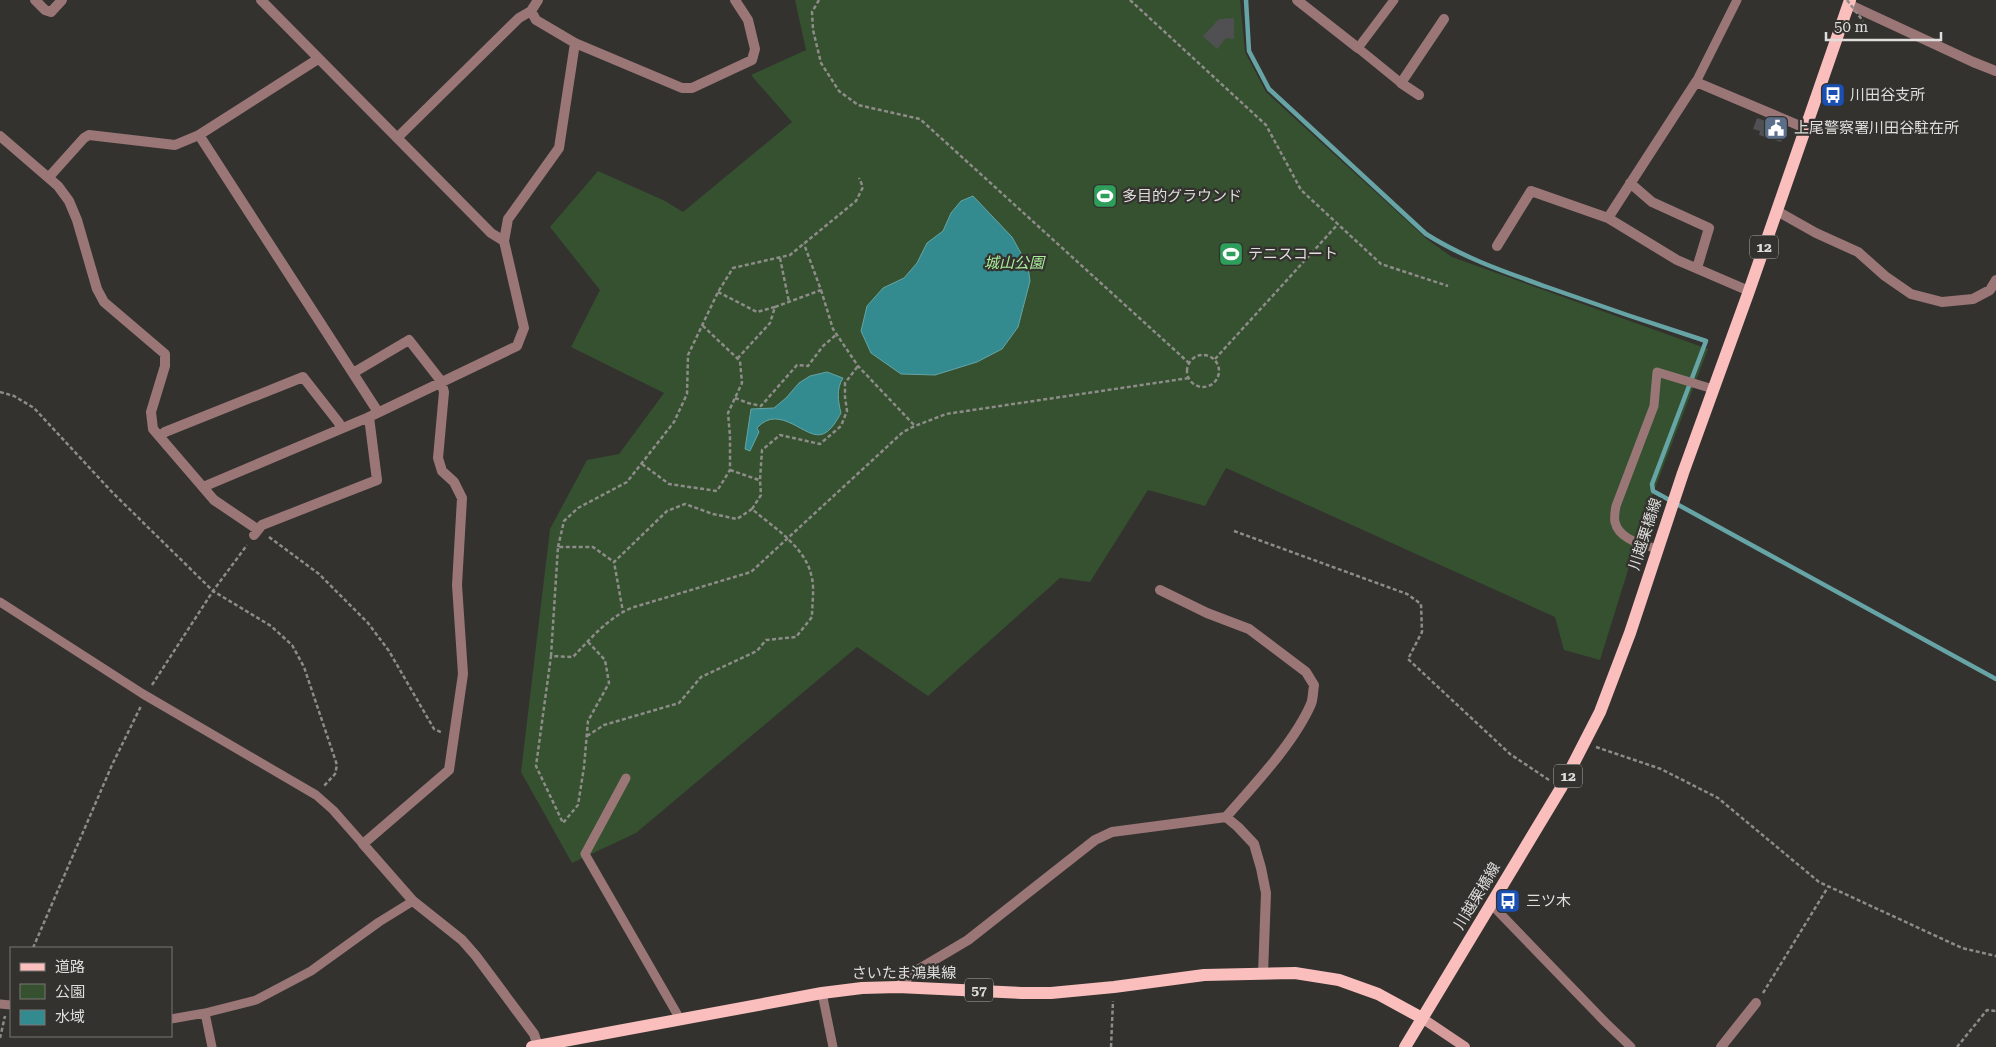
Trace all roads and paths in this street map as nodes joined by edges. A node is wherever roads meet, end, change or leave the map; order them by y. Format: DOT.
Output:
graph roads {
  1 [pos="35,0"];
  2 [pos="62,0"];
  3 [pos="260,0"];
  4 [pos="538,0"];
  5 [pos="735,0"];
  6 [pos="819,0"];
  7 [pos="1130,0"];
  8 [pos="1297,0"];
  9 [pos="1394,0"];
  10 [pos="1737,0"];
  11 [pos="1848,1"];
  12 [pos="531,11"];
  13 [pos="1444,18"];
  14 [pos="1862,21"];
  15 [pos="575,42"];
  16 [pos="1358,48"];
  17 [pos="318,60"];
  18 [pos="1996,70"];
  19 [pos="1696,82"];
  20 [pos="1402,83"];
  21 [pos="1420,95"];
  22 [pos="1805,128"];
  23 [pos="198,135"];
  24 [pos="0,136"];
  25 [pos="397,138"];
  26 [pos="49,178"];
  27 [pos="859,178"];
  28 [pos="1630,183"];
  29 [pos="1777,211"];
  30 [pos="1608,218"];
  31 [pos="1338,224"];
  32 [pos="504,241"];
  33 [pos="804,244"];
  34 [pos="1497,246"];
  35 [pos="780,258"];
  36 [pos="1697,268"];
  37 [pos="1996,280"];
  38 [pos="1448,286"];
  39 [pos="821,290"];
  40 [pos="1749,290"];
  41 [pos="718,292"];
  42 [pos="789,302"];
  43 [pos="775,308"];
  44 [pos="702,324"];
  45 [pos="837,334"];
  46 [pos="737,359"];
  47 [pos="1214,359"];
  48 [pos="1189,363"];
  49 [pos="858,366"];
  50 [pos="353,373"];
  51 [pos="1189,378"];
  52 [pos="441,381"];
  53 [pos="1712,389"];
  54 [pos="0,392"];
  55 [pos="735,398"];
  56 [pos="378,412"];
  57 [pos="368,417"];
  58 [pos="915,426"];
  59 [pos="340,429"];
  60 [pos="160,436"];
  61 [pos="642,464"];
  62 [pos="730,470"];
  63 [pos="760,480"];
  64 [pos="203,487"];
  65 [pos="752,509"];
  66 [pos="1234,531"];
  67 [pos="255,532"];
  68 [pos="787,538"];
  69 [pos="558,547"];
  70 [pos="1658,549"];
  71 [pos="614,562"];
  72 [pos="1160,590"];
  73 [pos="213,592"];
  74 [pos="0,602"];
  75 [pos="624,612"];
  76 [pos="588,642"];
  77 [pos="551,656"];
  78 [pos="146,696"];
  79 [pos="587,736"];
  80 [pos="452,738"];
  81 [pos="1585,744"];
  82 [pos="626,778"];
  83 [pos="1561,788"];
  84 [pos="316,794"];
  85 [pos="1226,817"];
  86 [pos="363,844"];
  87 [pos="1828,887"];
  88 [pos="413,901"];
  89 [pos="1491,904"];
  90 [pos="33,947"];
  91 [pos="1996,956"];
  92 [pos="1263,974"];
  93 [pos="898,987"];
  94 [pos="1114,987"];
  95 [pos="822,993"];
  96 [pos="1756,1003"];
  97 [pos="1996,1011"];
  98 [pos="205,1013"];
  99 [pos="172,1018"];
  100 [pos="1422,1018"];
  101 [pos="680,1019"];
  102 [pos="541,1046"];
  103 [pos="212,1047"];
  104 [pos="833,1047"];
  105 [pos="1111,1047"];
  106 [pos="1404,1047"];
  107 [pos="1465,1047"];
  108 [pos="1631,1047"];
  109 [pos="1721,1047"];
  110 [pos="1957,1047"];
  1 -- 2 [label="street"];
  3 -- 17 [label="street"];
  4 -- 12 [label="street"];
  5 -- 15 [label="street"];
  6 -- 48 [label="path"];
  7 -- 31 [label="path"];
  8 -- 16 [label="street"];
  9 -- 16 [label="lane"];
  10 -- 19 [label="lane"];
  11 -- 14 [label="path, bridge"];
  11 -- 18 [label="street"];
  11 -- 22 [label="main road, 川越栗橋線 / 12"];
  12 -- 15 [label="street"];
  12 -- 25 [label="street"];
  13 -- 20 [label="street"];
  15 -- 32 [label="street"];
  16 -- 20 [label="lane"];
  17 -- 23 [label="street"];
  17 -- 25 [label="street"];
  19 -- 22 [label="street"];
  19 -- 28 [label="street"];
  20 -- 21 [label="street"];
  22 -- 29 [label="main road, 川越栗橋線 / 12"];
  23 -- 26 [label="street"];
  23 -- 50 [label="street"];
  24 -- 26 [label="street"];
  25 -- 32 [label="street"];
  26 -- 60 [label="street"];
  27 -- 33 [label="path"];
  28 -- 30 [label="street"];
  28 -- 36 [label="street"];
  29 -- 37 [label="street"];
  29 -- 40 [label="main road, 川越栗橋線 / 12"];
  30 -- 34 [label="street"];
  30 -- 36 [label="street"];
  31 -- 38 [label="path"];
  31 -- 47 [label="path"];
  32 -- 52 [label="street"];
  33 -- 35 [label="path"];
  33 -- 39 [label="path"];
  35 -- 41 [label="path"];
  35 -- 42 [label="path"];
  36 -- 40 [label="street"];
  39 -- 42 [label="path"];
  39 -- 45 [label="path"];
  40 -- 53 [label="main road, 川越栗橋線 / 12"];
  41 -- 43 [label="path"];
  41 -- 44 [label="path"];
  42 -- 43 [label="path"];
  43 -- 46 [label="path"];
  44 -- 46 [label="path"];
  44 -- 61 [label="path"];
  45 -- 49 [label="path"];
  45 -- 55 [label="path"];
  46 -- 55 [label="path"];
  47 -- 48 [label="path"];
  47 -- 51 [label="path"];
  48 -- 51 [label="path"];
  49 -- 58 [label="path"];
  49 -- 63 [label="path"];
  50 -- 52 [label="street"];
  50 -- 56 [label="street"];
  51 -- 58 [label="path"];
  52 -- 56 [label="street"];
  52 -- 80 [label="street"];
  53 -- 70 [label="main road, 川越栗橋線 / 12"];
  53 -- 70 [label="lane"];
  54 -- 73 [label="path"];
  55 -- 62 [label="path"];
  56 -- 57 [label="street"];
  57 -- 59 [label="street"];
  57 -- 67 [label="street"];
  58 -- 68 [label="path"];
  59 -- 60 [label="street"];
  59 -- 64 [label="street"];
  60 -- 64 [label="street"];
  61 -- 62 [label="path"];
  61 -- 69 [label="path"];
  62 -- 63 [label="path"];
  63 -- 65 [label="path"];
  64 -- 67 [label="street"];
  65 -- 68 [label="path"];
  65 -- 71 [label="path"];
  66 -- 83 [label="path"];
  67 -- 73 [label="path"];
  67 -- 80 [label="path"];
  68 -- 75 [label="path"];
  68 -- 79 [label="path"];
  69 -- 71 [label="path"];
  69 -- 77 [label="path"];
  70 -- 81 [label="main road, 川越栗橋線 / 12"];
  71 -- 75 [label="path"];
  72 -- 85 [label="street"];
  73 -- 78 [label="path"];
  73 -- 84 [label="path"];
  74 -- 78 [label="lane"];
  75 -- 76 [label="path"];
  76 -- 77 [label="path"];
  76 -- 79 [label="path"];
  77 -- 79 [label="path"];
  78 -- 84 [label="lane"];
  78 -- 90 [label="path"];
  80 -- 86 [label="street"];
  81 -- 83 [label="main road, 川越栗橋線 / 12"];
  81 -- 87 [label="path"];
  82 -- 101 [label="lane"];
  83 -- 89 [label="main road, 川越栗橋線 / 12"];
  84 -- 86 [label="lane"];
  85 -- 92 [label="street"];
  85 -- 93 [label="street"];
  86 -- 88 [label="street"];
  87 -- 91 [label="path"];
  87 -- 96 [label="path"];
  88 -- 98 [label="lane"];
  88 -- 102 [label="street"];
  89 -- 100 [label="main road, 川越栗橋線 / 12"];
  89 -- 108 [label="lane"];
  92 -- 94 [label="main road, さいたま鴻巣線 / 57"];
  92 -- 100 [label="main road, さいたま鴻巣線 / 57"];
  93 -- 94 [label="main road, さいたま鴻巣線 / 57"];
  93 -- 95 [label="main road, さいたま鴻巣線 / 57"];
  94 -- 105 [label="path"];
  95 -- 101 [label="main road, さいたま鴻巣線 / 57"];
  95 -- 104 [label="lane"];
  96 -- 109 [label="street"];
  97 -- 110 [label="path"];
  98 -- 99 [label="lane"];
  98 -- 103 [label="lane"];
  100 -- 106 [label="main road, 川越栗橋線 / 12"];
  100 -- 107 [label="street"];
  101 -- 102 [label="main road, さいたま鴻巣線 / 57"];
}
